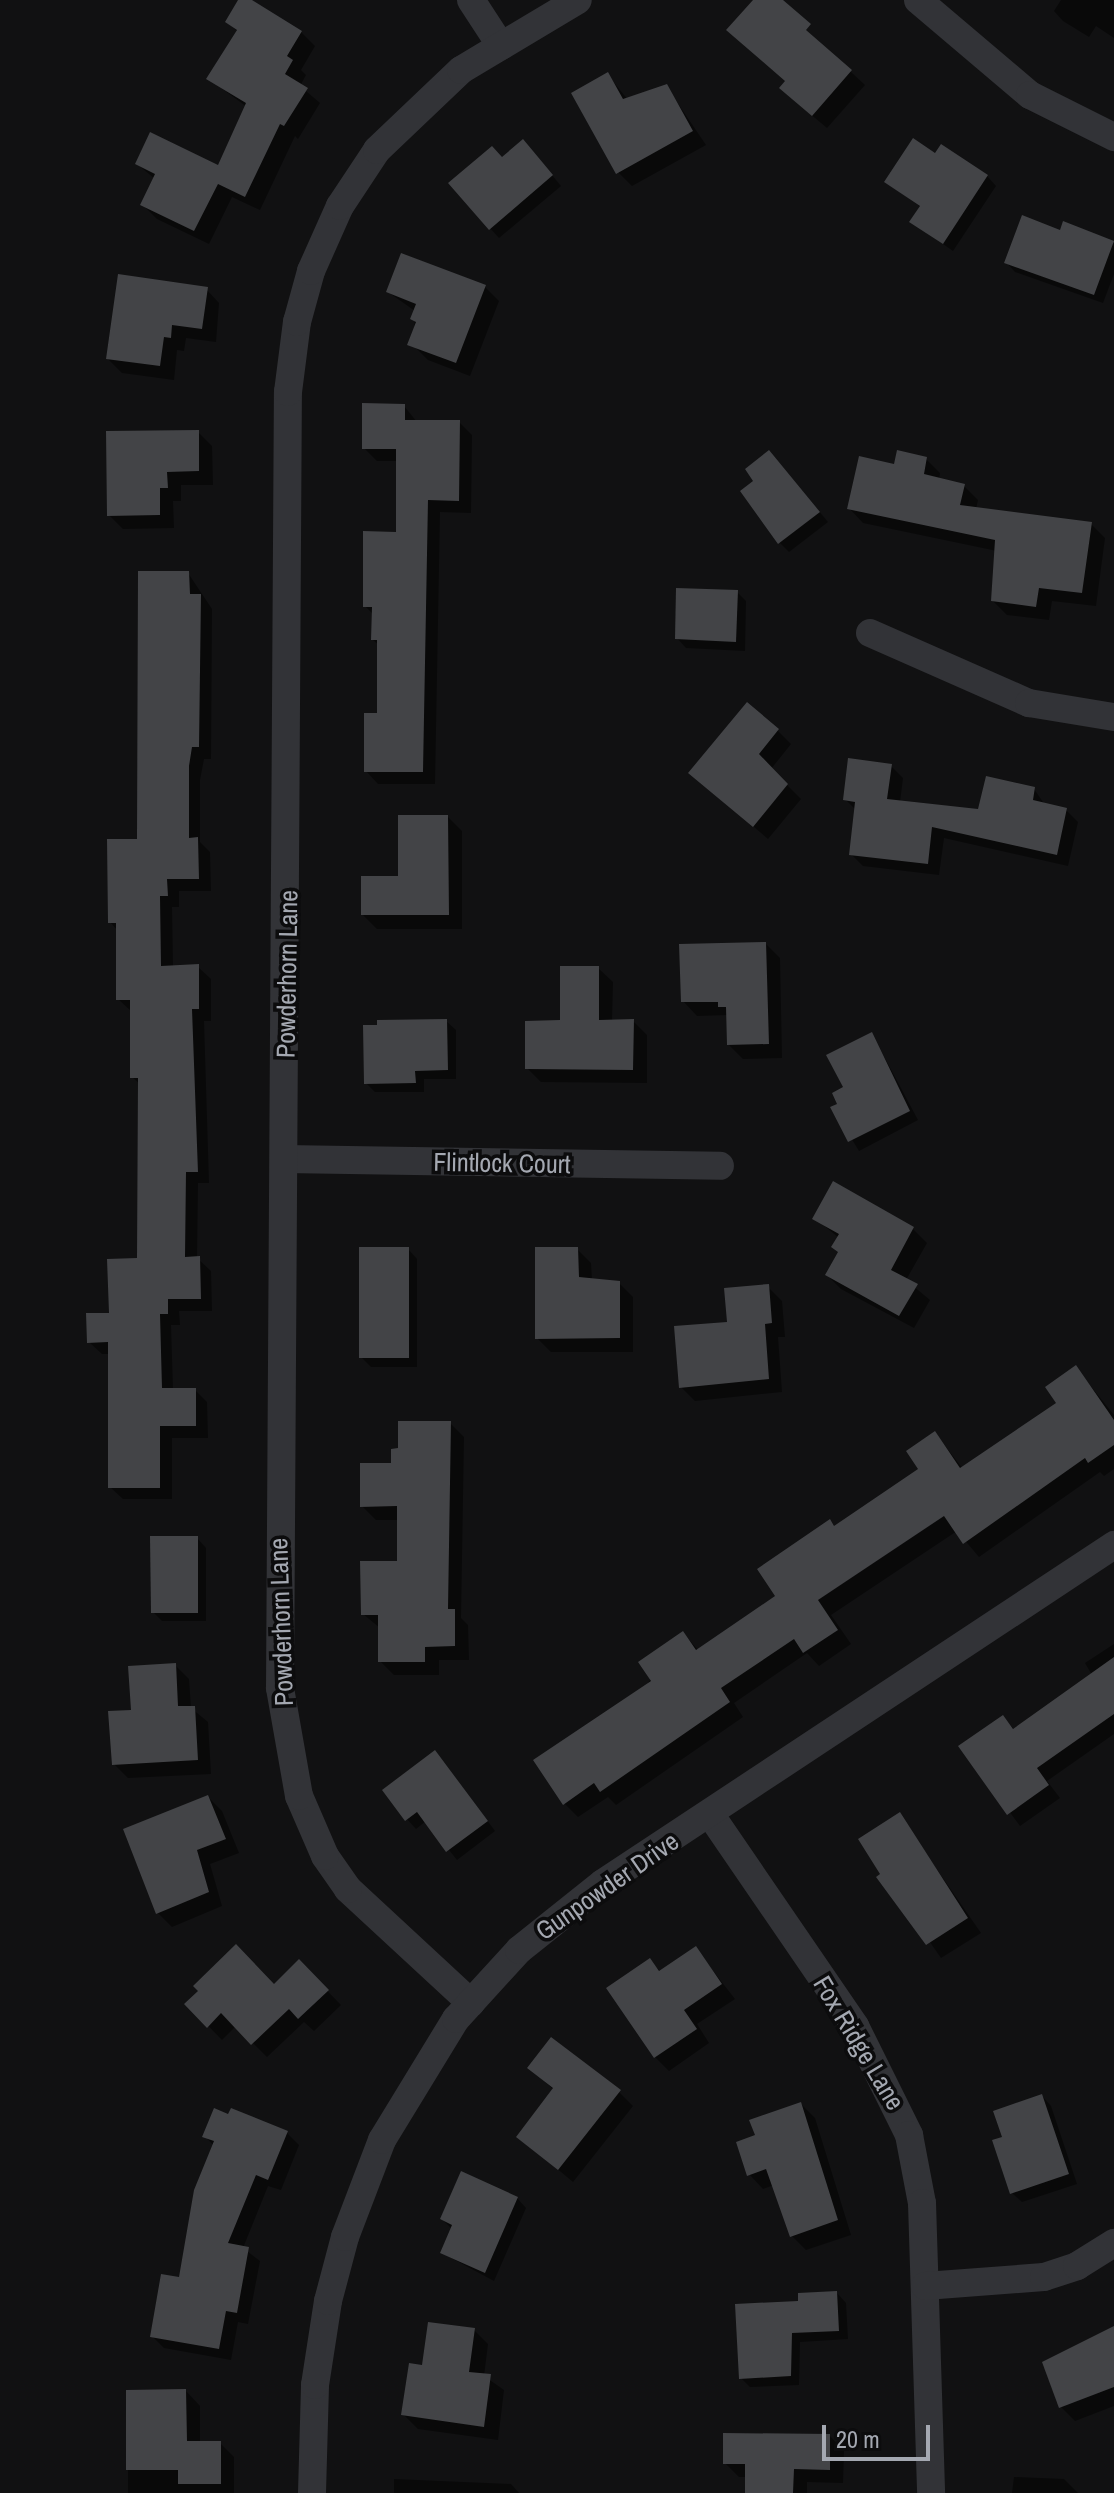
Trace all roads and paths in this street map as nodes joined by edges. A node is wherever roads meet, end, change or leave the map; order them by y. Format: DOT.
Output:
graph roads {
  1 [pos="471,0"];
  2 [pos="578,0"];
  3 [pos="918,0"];
  4 [pos="501,46"];
  5 [pos="1114,137"];
  6 [pos="870,633"];
  7 [pos="1114,717"];
  8 [pos="284,1159"];
  9 [pos="720,1166"];
  10 [pos="1114,1545"];
  11 [pos="710,1814"];
  12 [pos="471,2003"];
  13 [pos="1114,2243"];
  14 [pos="925,2286"];
  15 [pos="312,2493"];
  16 [pos="931,2493"];
  1 -- 4 [label="street"];
  2 -- 4 [label="street, Powderhorn Lane"];
  3 -- 5 [label="street"];
  4 -- 8 [label="street, Powderhorn Lane"];
  6 -- 7 [label="street"];
  8 -- 9 [label="street, Flintlock Court"];
  8 -- 12 [label="street, Powderhorn Lane"];
  10 -- 11 [label="street, Gunpowder Drive"];
  11 -- 12 [label="street, Gunpowder Drive"];
  11 -- 14 [label="street, Fox Ridge Lane"];
  12 -- 15 [label="street, Gunpowder Drive"];
  13 -- 14 [label="street"];
  14 -- 16 [label="street, Fox Ridge Lane"];
}
